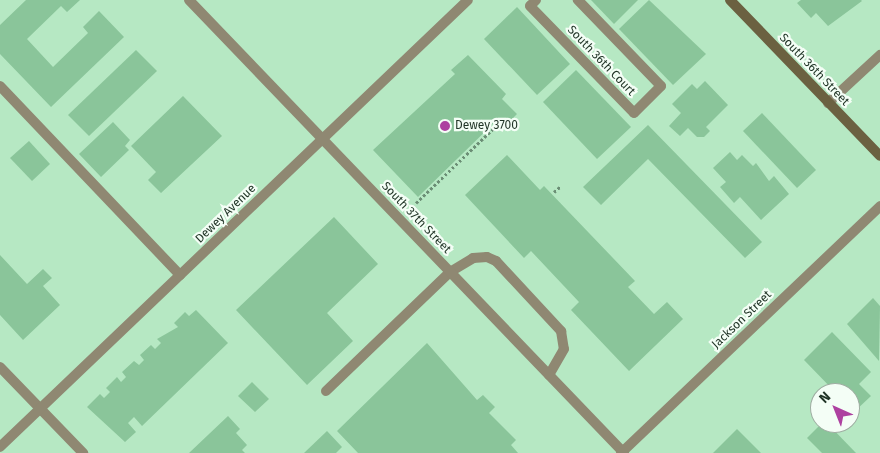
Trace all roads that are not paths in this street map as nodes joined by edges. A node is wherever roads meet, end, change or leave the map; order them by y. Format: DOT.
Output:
graph roads {
  1 [pos="189,0"];
  2 [pos="468,0"];
  3 [pos="536,0"];
  4 [pos="578,0"];
  5 [pos="730,0"];
  6 [pos="880,55"];
  7 [pos="0,86"];
  8 [pos="828,103"];
  9 [pos="323,139"];
  10 [pos="880,156"];
  11 [pos="880,206"];
  12 [pos="450,272"];
  13 [pos="180,275"];
  14 [pos="0,366"];
  15 [pos="548,375"];
  16 [pos="326,391"];
  17 [pos="40,408"];
  18 [pos="0,447"];
  19 [pos="622,452"];
  20 [pos="83,453"];
  1 -- 9 [label="street, South 37th Street"];
  2 -- 9 [label="street, Dewey Avenue"];
  3 -- 4 [label="street, South 36th Court"];
  5 -- 8 [label="street, South 36th Street"];
  6 -- 8 [label="street"];
  7 -- 13 [label="street"];
  8 -- 10 [label="street, South 36th Street"];
  9 -- 12 [label="street, South 37th Street"];
  9 -- 13 [label="street, Dewey Avenue"];
  11 -- 19 [label="street, Jackson Street"];
  12 -- 15 [label="street, South 37th Street"];
  12 -- 15 [label="street"];
  12 -- 16 [label="street"];
  13 -- 17 [label="street, Dewey Avenue"];
  14 -- 17 [label="street"];
  15 -- 19 [label="street, South 37th Street"];
  17 -- 18 [label="street, Dewey Avenue"];
  17 -- 20 [label="street"];
}
